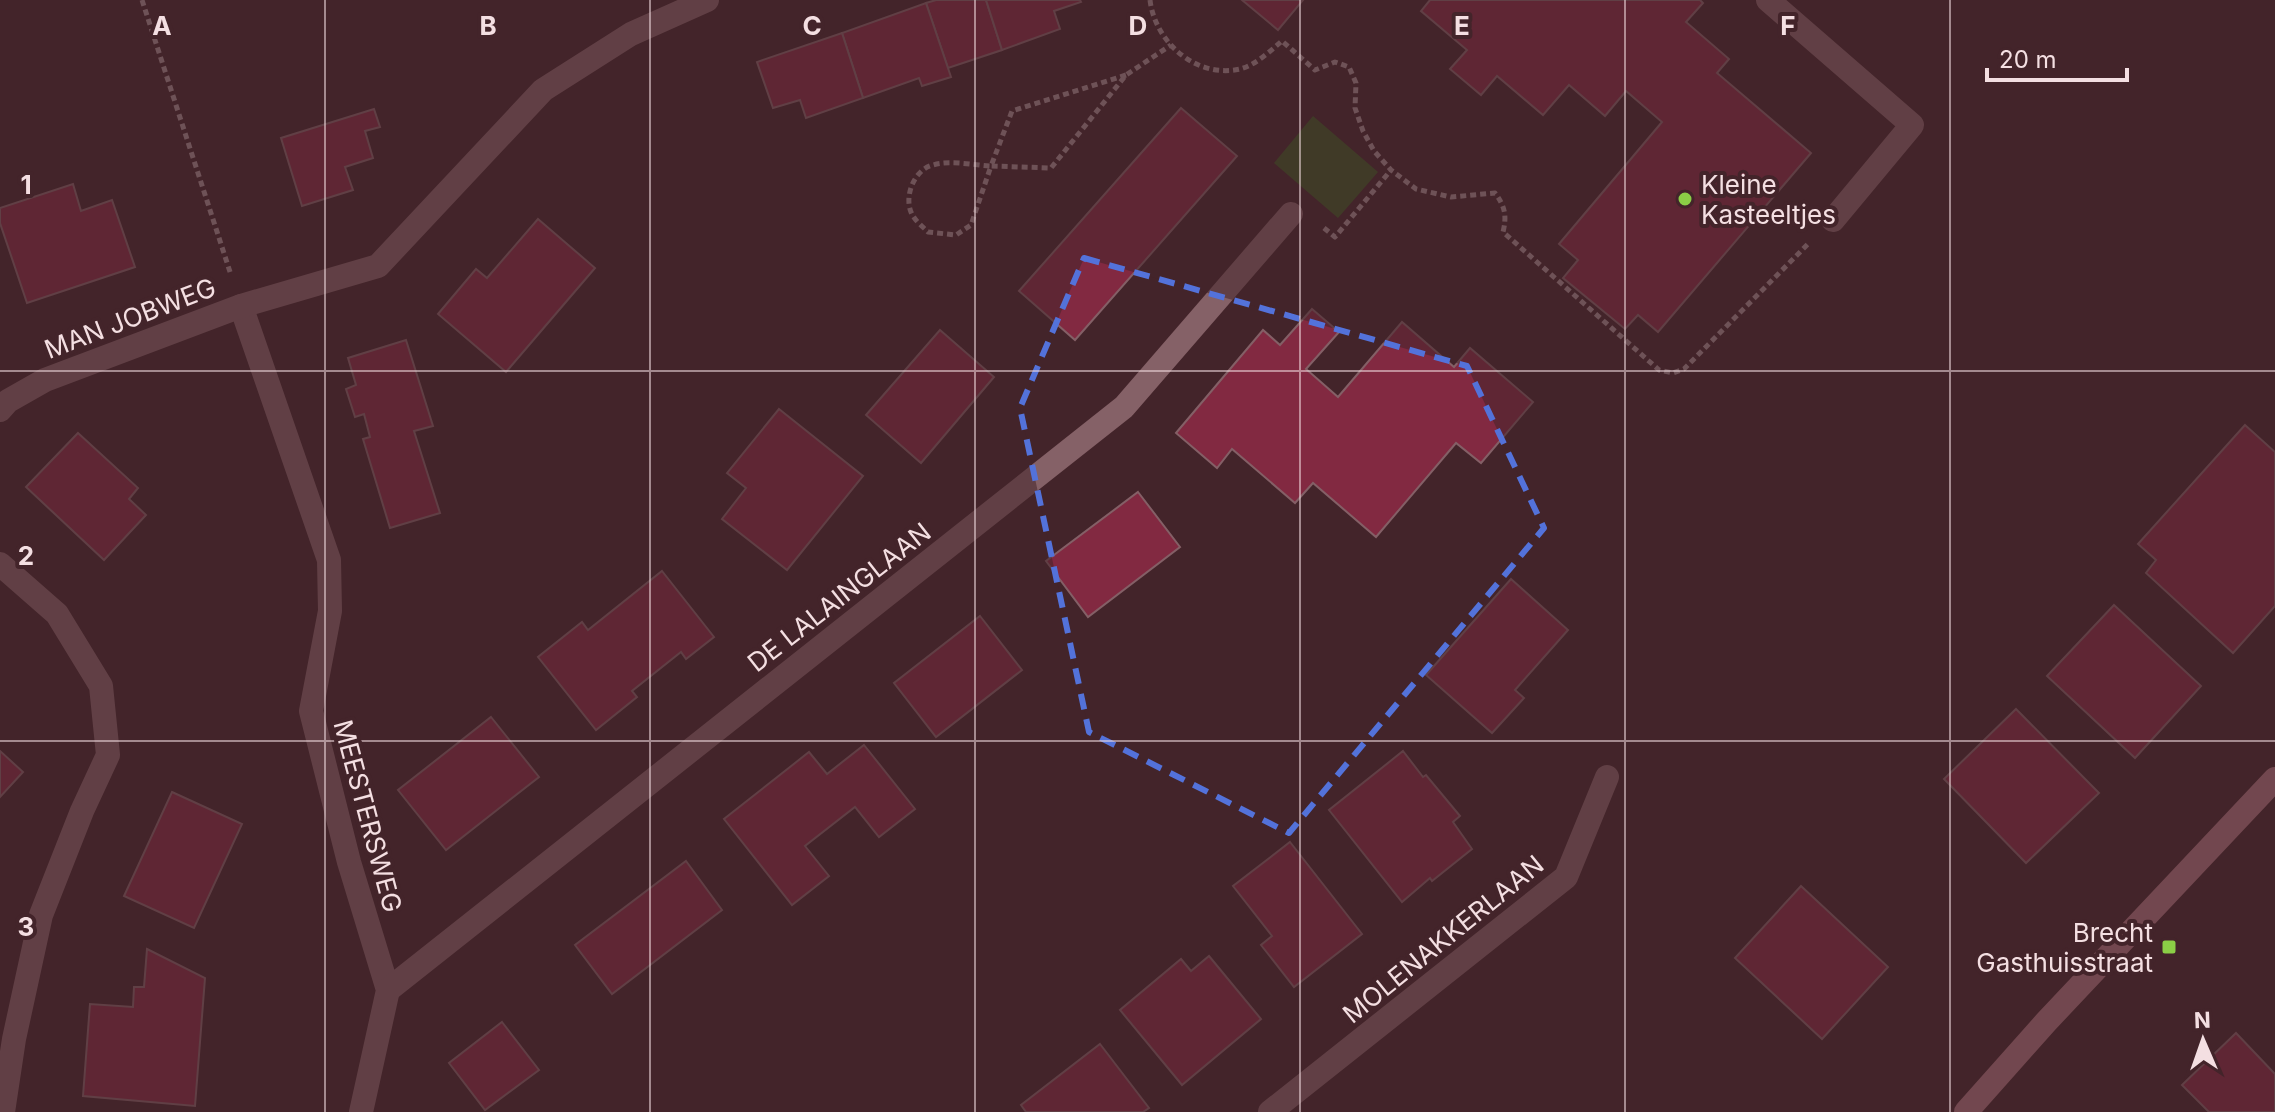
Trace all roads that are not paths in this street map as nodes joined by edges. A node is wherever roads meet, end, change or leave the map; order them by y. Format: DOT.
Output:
graph roads {
  1 [pos="707,0"];
  2 [pos="1768,0"];
  3 [pos="1291,214"];
  4 [pos="1833,220"];
  5 [pos="241,306"];
  6 [pos="0,410"];
  7 [pos="0,564"];
  8 [pos="1607,777"];
  9 [pos="2275,779"];
  10 [pos="388,990"];
  11 [pos="3,1112"];
  12 [pos="361,1112"];
  13 [pos="1270,1112"];
  14 [pos="1966,1112"];
  1 -- 5 [label="street, MAN JOBWEG"];
  2 -- 4 [label="street"];
  3 -- 10 [label="street, DE LALAINGLAAN"];
  5 -- 6 [label="street, MAN JOBWEG"];
  5 -- 10 [label="street, MEESTERSWEG"];
  7 -- 11 [label="street"];
  8 -- 13 [label="street, MOLENAKKERLAAN"];
  9 -- 14 [label="main road"];
  10 -- 12 [label="street, MEESTERSWEG"];
}
